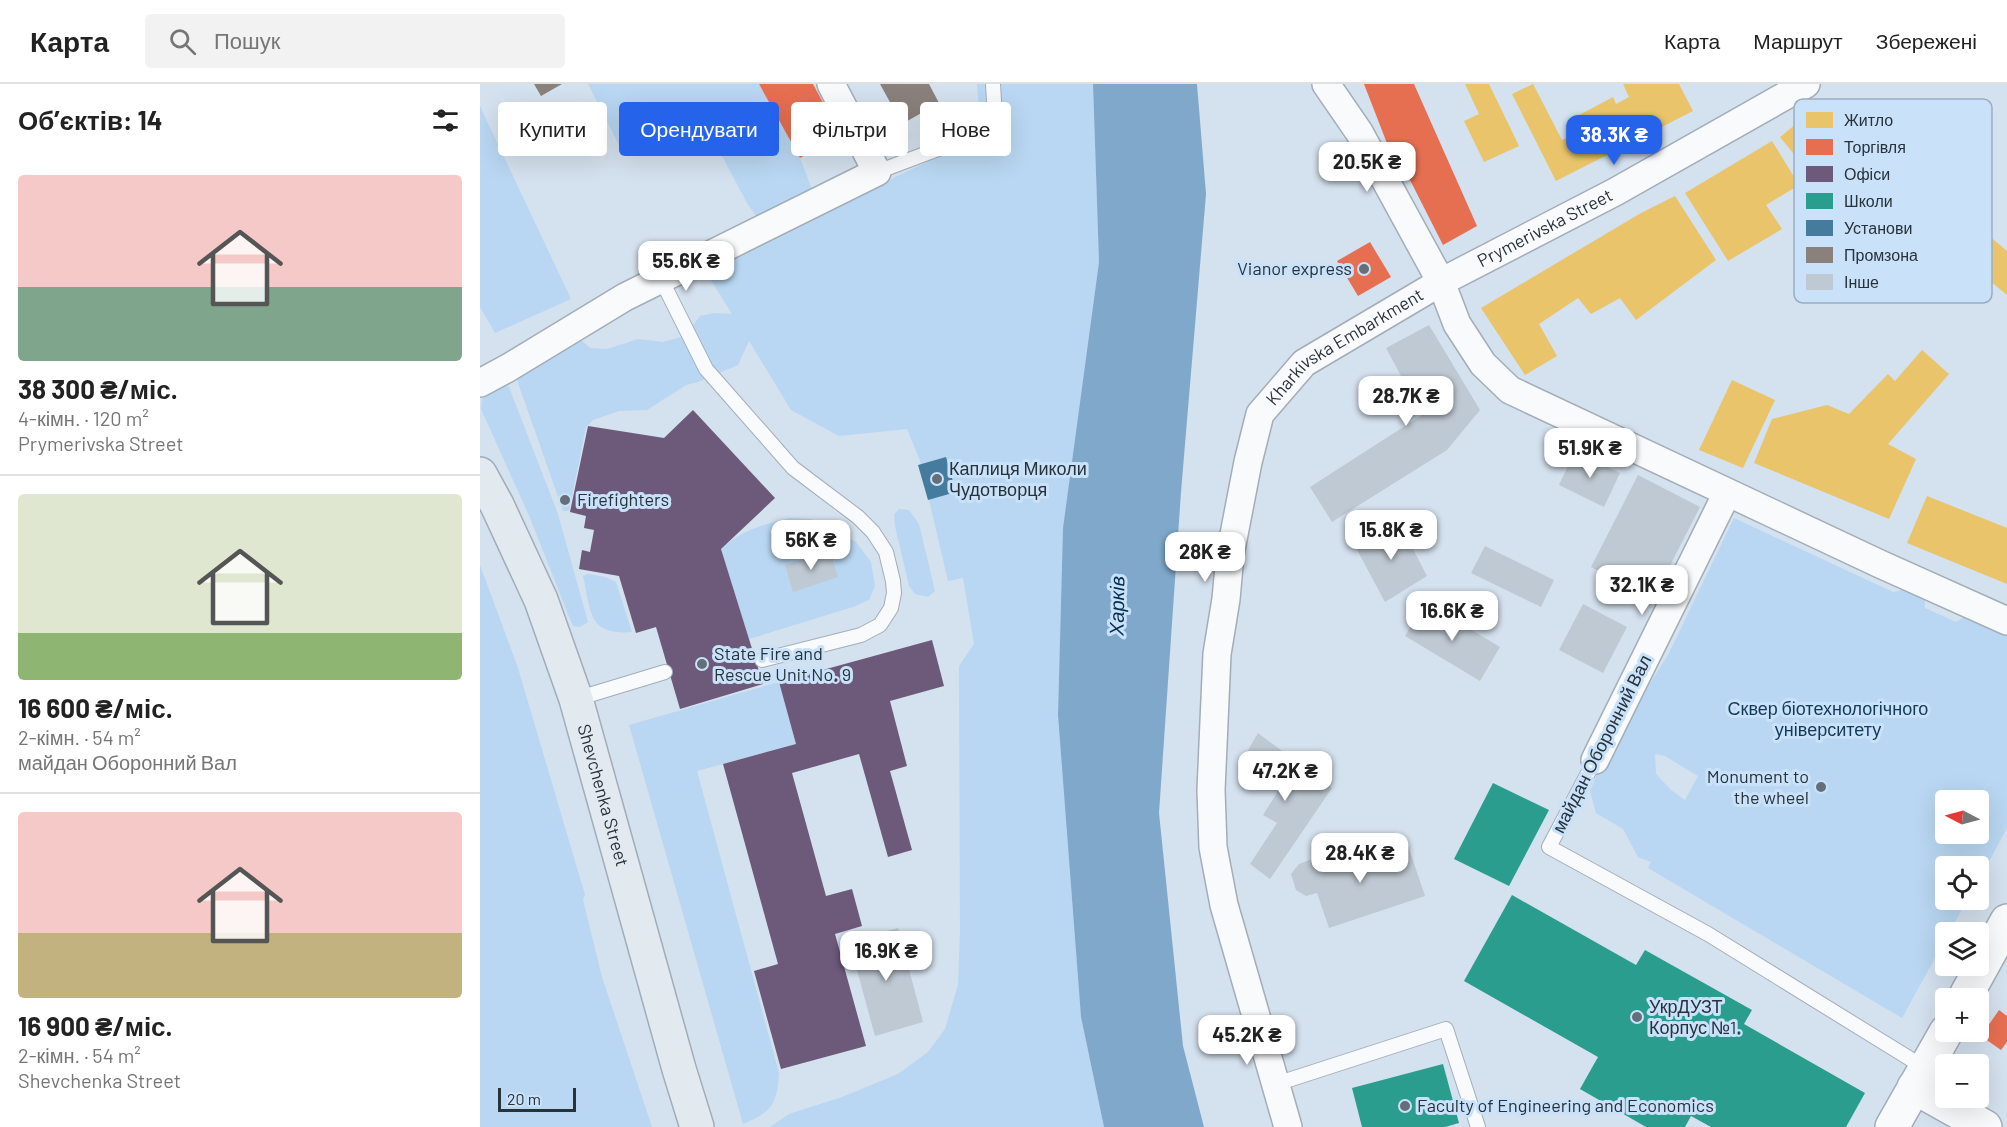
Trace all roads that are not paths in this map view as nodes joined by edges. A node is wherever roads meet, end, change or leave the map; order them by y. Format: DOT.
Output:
graph roads {
  1 [pos="831,84"];
  2 [pos="993,84"];
  3 [pos="1326,84"];
  4 [pos="1806,84"];
  5 [pos="877,172"];
  6 [pos="661,279"];
  7 [pos="1441,282"];
  8 [pos="480,383"];
  9 [pos="480,474"];
  10 [pos="1727,493"];
  11 [pos="2007,621"];
  12 [pos="762,660"];
  13 [pos="664,672"];
  14 [pos="576,699"];
  15 [pos="1595,760"];
  16 [pos="2007,921"];
  17 [pos="1970,988"];
  18 [pos="1940,1042"];
  19 [pos="1920,1078"];
  20 [pos="1276,1084"];
  21 [pos="697,1127"];
  22 [pos="1288,1127"];
  23 [pos="1478,1127"];
  24 [pos="1892,1127"];
  25 [pos="1985,1127"];
  1 -- 5 [label="street"];
  2 -- 5 [label="lane"];
  3 -- 7 [label="street"];
  4 -- 7 [label="street, Prymerivska Street"];
  5 -- 6 [label="street"];
  6 -- 8 [label="street"];
  6 -- 12 [label="lane"];
  7 -- 10 [label="street"];
  7 -- 20 [label="street, Kharkivska Embarkment"];
  9 -- 14 [label="main road, Shevchenka Street"];
  10 -- 11 [label="street"];
  10 -- 15 [label="street, майдан Оборонний Вал"];
  13 -- 14 [label="lane"];
  14 -- 21 [label="main road, Shevchenka Street"];
  15 -- 19 [label="lane, майдан Оборонний Вал"];
  16 -- 17 [label="street"];
  18 -- 19 [label="street"];
  19 -- 24 [label="street"];
  19 -- 25 [label="street, майдан Оборонний Вал"];
  20 -- 22 [label="street, Kharkivska Embarkment"];
  20 -- 23 [label="lane"];
}
